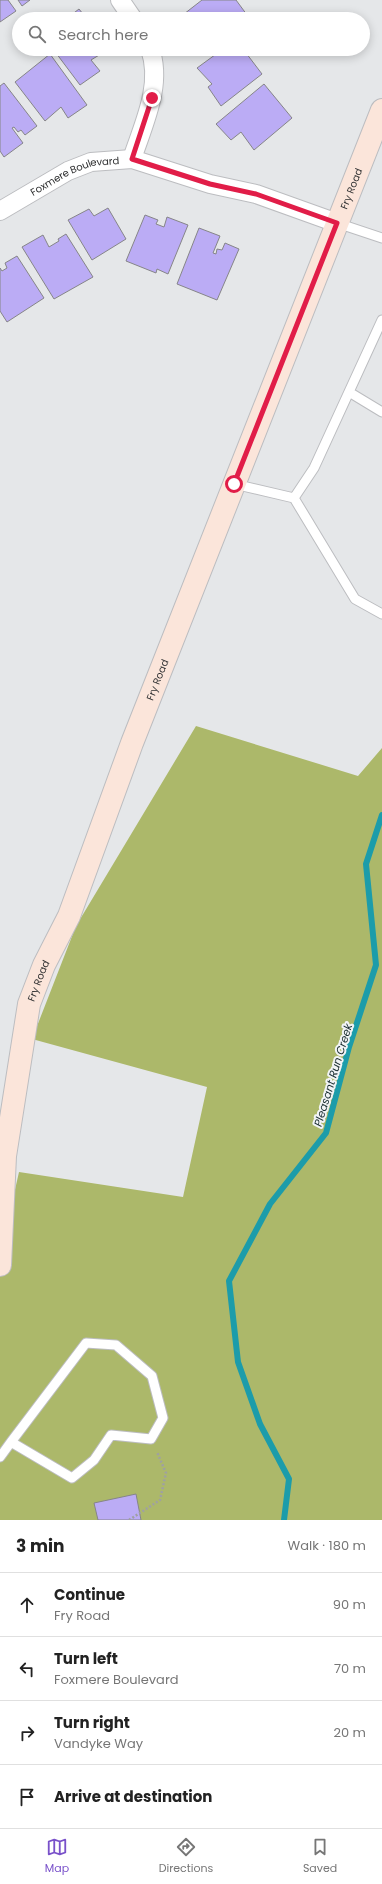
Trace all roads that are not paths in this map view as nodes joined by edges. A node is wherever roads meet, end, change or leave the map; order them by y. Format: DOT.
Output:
graph roads {
  1 [pos="120,0"];
  2 [pos="128,12"];
  3 [pos="151,56"];
  4 [pos="382,110"];
  5 [pos="132,159"];
  6 [pos="0,211"];
  7 [pos="337,223"];
  8 [pos="382,238"];
  9 [pos="382,320"];
  10 [pos="349,392"];
  11 [pos="382,412"];
  12 [pos="234,484"];
  13 [pos="294,498"];
  14 [pos="382,614"];
  15 [pos="0,1265"];
  16 [pos="11,1442"];
  17 [pos="0,1457"];
  1 -- 2 [label="street"];
  3 -- 5 [label="street"];
  4 -- 7 [label="street, Fry Road"];
  5 -- 6 [label="street, Foxmere Boulevard"];
  5 -- 7 [label="street, Foxmere Boulevard"];
  7 -- 8 [label="lane"];
  7 -- 12 [label="street, Fry Road"];
  9 -- 10 [label="lane"];
  10 -- 11 [label="lane"];
  10 -- 13 [label="lane"];
  12 -- 13 [label="lane"];
  12 -- 15 [label="street, Fry Road"];
  13 -- 14 [label="lane"];
  16 -- 16 [label="lane"];
  16 -- 17 [label="lane"];
}
